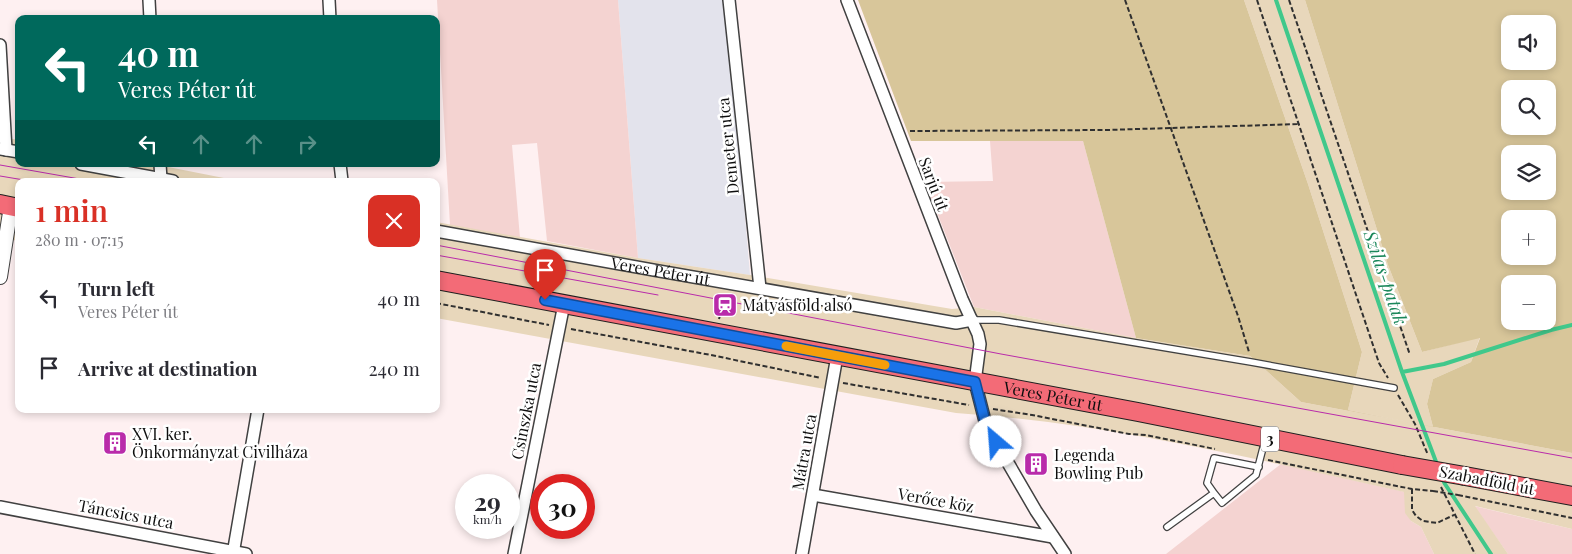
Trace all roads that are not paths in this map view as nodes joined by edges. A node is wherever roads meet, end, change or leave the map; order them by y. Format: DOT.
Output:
graph roads {
  1 [pos="149,0"];
  2 [pos="329,0"];
  3 [pos="729,0"];
  4 [pos="847,0"];
  5 [pos="150,15"];
  6 [pos="330,15"];
  7 [pos="0,45"];
  8 [pos="3,149"];
  9 [pos="97,167"];
  10 [pos="156,178"];
  11 [pos="10,206"];
  12 [pos="440,232"];
  13 [pos="0,277"];
  14 [pos="440,281"];
  15 [pos="760,288"];
  16 [pos="564,304"];
  17 [pos="972,320"];
  18 [pos="838,356"];
  19 [pos="975,382"];
  20 [pos="1394,388"];
  21 [pos="257,413"];
  22 [pos="1266,438"];
  23 [pos="1402,465"];
  24 [pos="1258,467"];
  25 [pos="1214,493"];
  26 [pos="813,495"];
  27 [pos="1572,496"];
  28 [pos="0,506"];
  29 [pos="1167,527"];
  30 [pos="1054,537"];
  31 [pos="233,553"];
  32 [pos="246,554"];
  33 [pos="514,554"];
  34 [pos="802,554"];
  35 [pos="1065,554"];
  1 -- 5 [label="street"];
  2 -- 6 [label="street"];
  3 -- 15 [label="street, Demeter utca"];
  4 -- 17 [label="street, Sarjú út"];
  7 -- 8 [label="street"];
  9 -- 10 [label="street"];
  11 -- 13 [label="street"];
  12 -- 15 [label="street, Veres Péter út"];
  14 -- 16 [label="main road, Veres Péter út / 3"];
  15 -- 17 [label="street, Veres Péter út"];
  16 -- 18 [label="main road, Veres Péter út / 3"];
  16 -- 33 [label="street, Csinszka utca"];
  17 -- 19 [label="street, Sarjú út"];
  17 -- 20 [label="lane"];
  18 -- 19 [label="main road, Veres Péter út / 3"];
  18 -- 26 [label="street, Mátra utca"];
  19 -- 22 [label="main road, Veres Péter út / 3"];
  19 -- 30 [label="street"];
  21 -- 31 [label="street"];
  22 -- 23 [label="main road, Veres Péter út / 3"];
  22 -- 24 [label="lane"];
  23 -- 27 [label="main road, Szabadföld út / 3, bridge"];
  24 -- 25 [label="lane"];
  24 -- 25 [label="lane"];
  25 -- 29 [label="lane"];
  26 -- 30 [label="street, Verőce köz"];
  26 -- 34 [label="street, Mátra utca"];
  28 -- 31 [label="street, Táncsics utca"];
  30 -- 35 [label="street"];
  31 -- 32 [label="street, Táncsics utca"];
}
